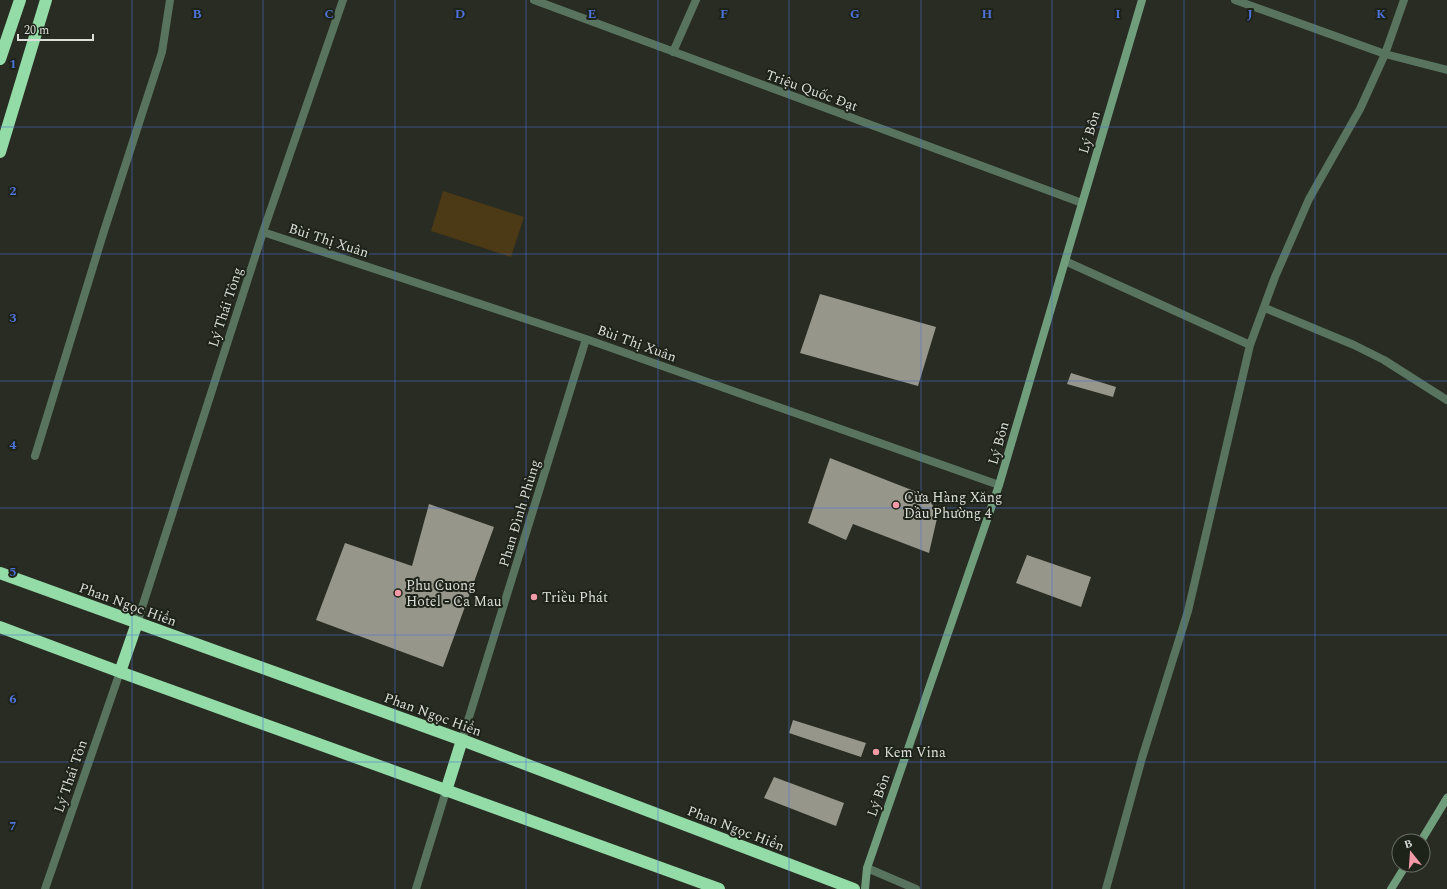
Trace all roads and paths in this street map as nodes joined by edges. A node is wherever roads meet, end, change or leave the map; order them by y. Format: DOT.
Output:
graph roads {
  1 [pos="20,0"];
  2 [pos="46,0"];
  3 [pos="170,0"];
  4 [pos="343,0"];
  5 [pos="534,0"];
  6 [pos="696,0"];
  7 [pos="1142,0"];
  8 [pos="1235,0"];
  9 [pos="1404,0"];
  10 [pos="673,52"];
  11 [pos="1385,54"];
  12 [pos="0,59"];
  13 [pos="1447,70"];
  14 [pos="0,152"];
  15 [pos="1082,203"];
  16 [pos="263,232"];
  17 [pos="1064,261"];
  18 [pos="1265,308"];
  19 [pos="586,339"];
  20 [pos="1250,345"];
  21 [pos="1447,400"];
  22 [pos="36,456"];
  23 [pos="999,485"];
  24 [pos="0,573"];
  25 [pos="137,623"];
  26 [pos="0,627"];
  27 [pos="120,672"];
  28 [pos="462,740"];
  29 [pos="446,791"];
  30 [pos="1447,798"];
  31 [pos="1426,833"];
  32 [pos="867,868"];
  33 [pos="1401,873"];
  34 [pos="45,889"];
  35 [pos="416,889"];
  36 [pos="719,889"];
  37 [pos="854,889"];
  38 [pos="865,889"];
  39 [pos="916,889"];
  40 [pos="1106,889"];
  41 [pos="1392,889"];
  1 -- 12 [label="highway"];
  2 -- 14 [label="highway"];
  3 -- 22 [label="street"];
  4 -- 16 [label="street, Lý Thái Tông"];
  5 -- 10 [label="street, Triệu Quốc Đạt"];
  6 -- 10 [label="street"];
  7 -- 15 [label="street, Lý Bôn"];
  8 -- 11 [label="street"];
  9 -- 11 [label="street"];
  10 -- 15 [label="street, Triệu Quốc Đạt"];
  11 -- 13 [label="street"];
  11 -- 18 [label="street"];
  15 -- 17 [label="street, Lý Bôn"];
  16 -- 19 [label="street, Bùi Thị Xuân"];
  16 -- 25 [label="street, Lý Thái Tông"];
  17 -- 20 [label="street"];
  17 -- 23 [label="street, Lý Bôn"];
  18 -- 20 [label="street"];
  18 -- 21 [label="street"];
  19 -- 23 [label="street, Bùi Thị Xuân"];
  19 -- 28 [label="street, Phan Đình Phùng"];
  20 -- 40 [label="street"];
  23 -- 32 [label="street, Lý Bôn"];
  24 -- 25 [label="highway, Phan Ngọc Hiển"];
  25 -- 27 [label="highway"];
  25 -- 28 [label="highway, Phan Ngọc Hiển"];
  26 -- 27 [label="highway"];
  27 -- 29 [label="highway"];
  27 -- 34 [label="street, Lý Thái Tôn"];
  28 -- 29 [label="highway"];
  28 -- 37 [label="highway, Phan Ngọc Hiển"];
  29 -- 35 [label="street"];
  29 -- 36 [label="highway"];
  30 -- 31 [label="street"];
  32 -- 38 [label="street, Lý Bôn"];
  32 -- 39 [label="street"];
  33 -- 41 [label="street"];
}
